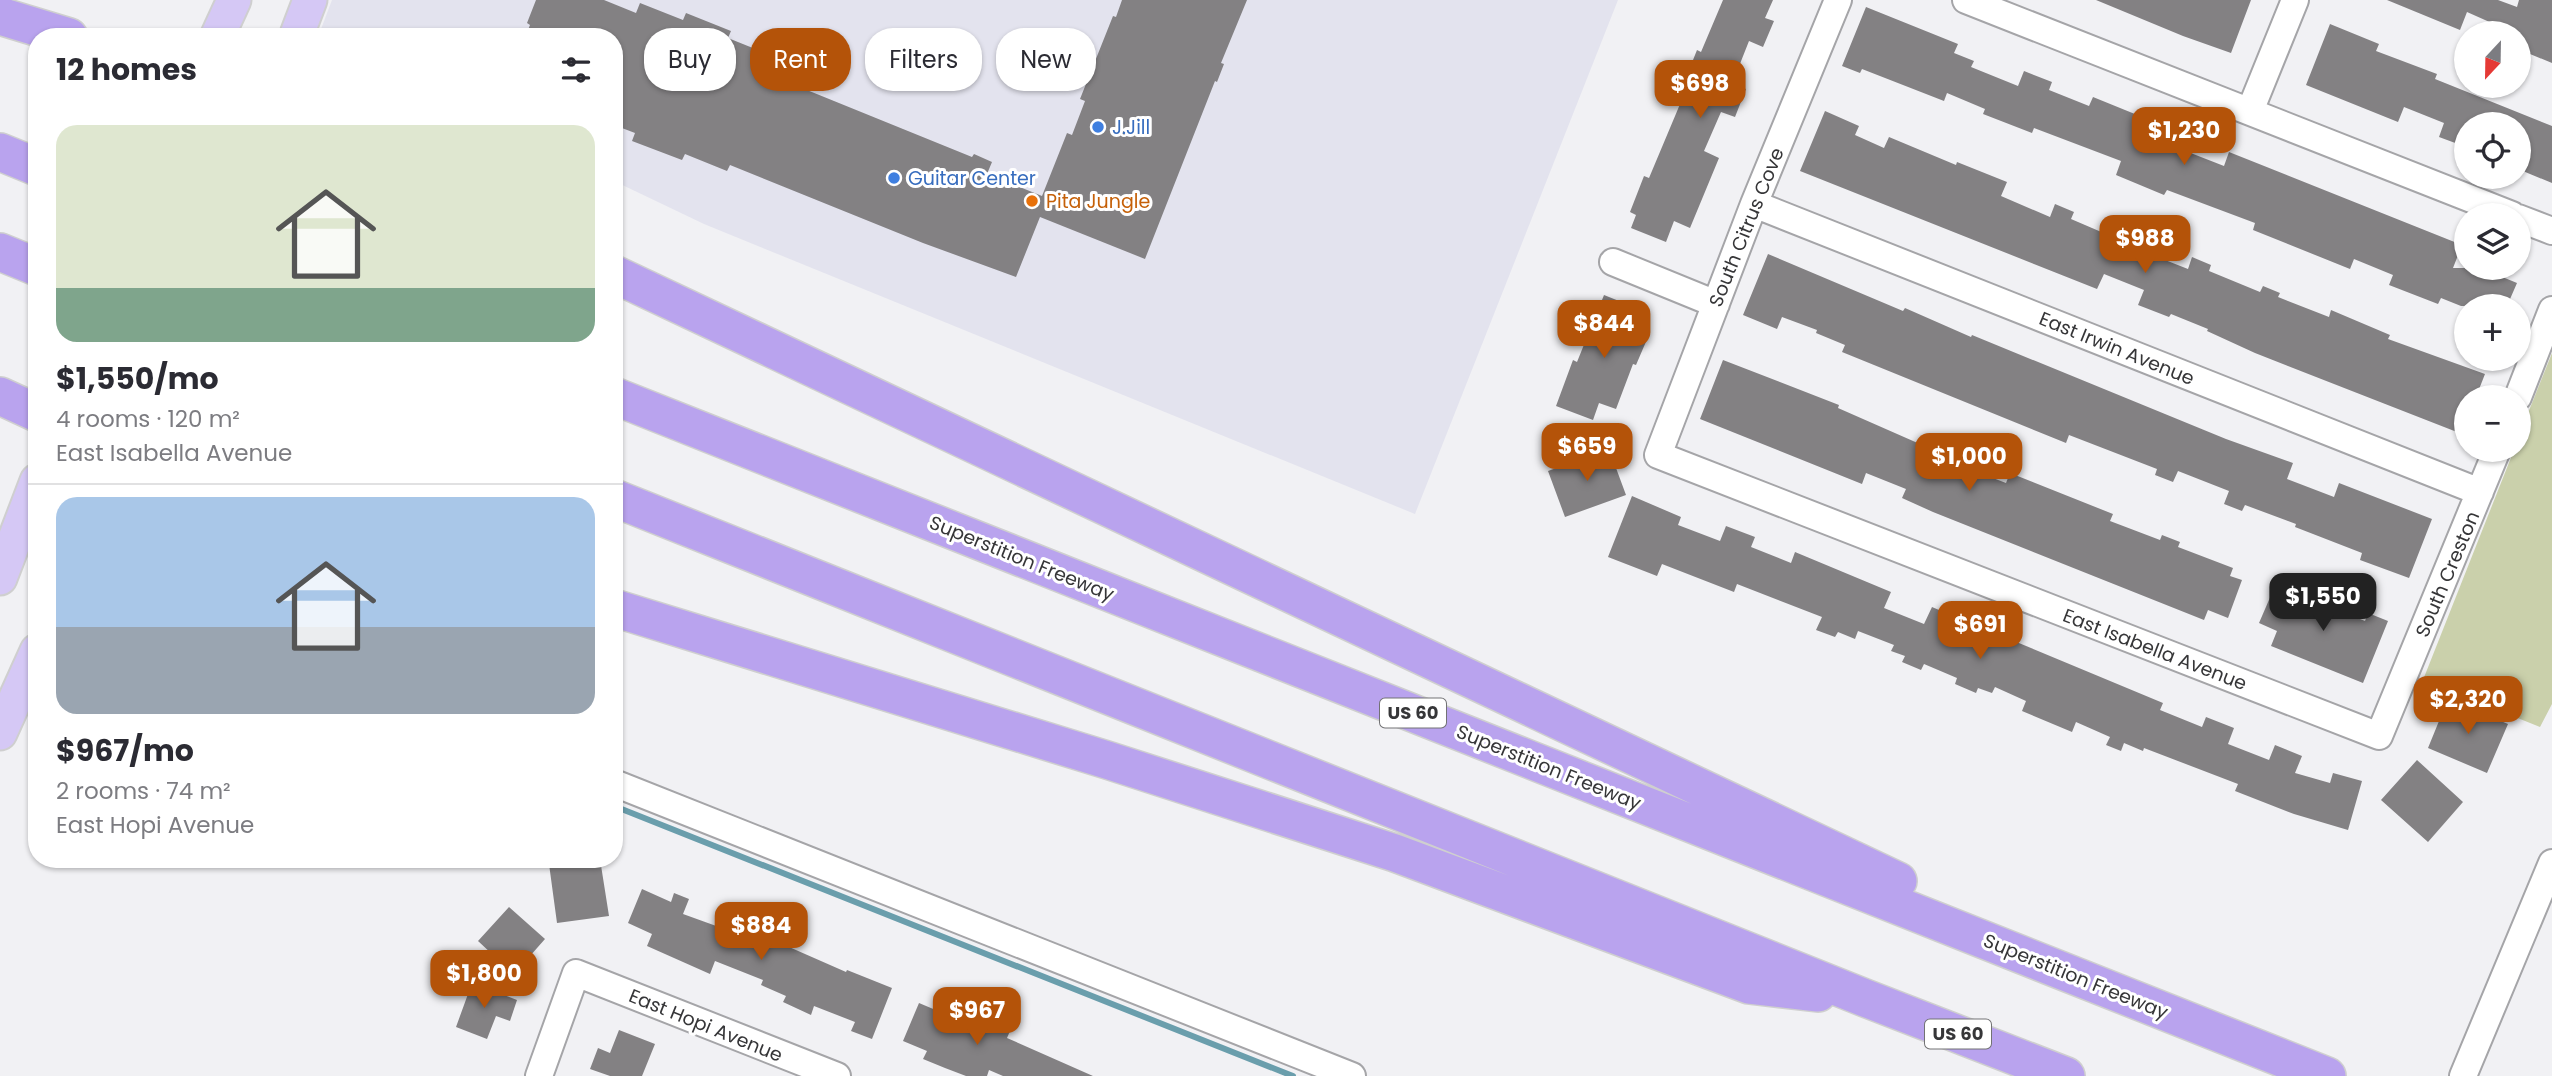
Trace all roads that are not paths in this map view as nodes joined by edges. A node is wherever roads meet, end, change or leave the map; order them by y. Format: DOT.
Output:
graph roads {
  1 [pos="234,0"];
  2 [pos="310,0"];
  3 [pos="1839,0"];
  4 [pos="1966,0"];
  5 [pos="2295,0"];
  6 [pos="0,16"];
  7 [pos="39,28"];
  8 [pos="221,28"];
  9 [pos="299,28"];
  10 [pos="2250,111"];
  11 [pos="0,152"];
  12 [pos="28,163"];
  13 [pos="2482,203"];
  14 [pos="1754,204"];
  15 [pos="2531,223"];
  16 [pos="2552,231"];
  17 [pos="0,252"];
  18 [pos="1613,262"];
  19 [pos="28,263"];
  20 [pos="623,278"];
  21 [pos="1716,304"];
  22 [pos="2552,310"];
  23 [pos="2523,385"];
  24 [pos="0,396"];
  25 [pos="623,400"];
  26 [pos="28,409"];
  27 [pos="1658,455"];
  28 [pos="2492,462"];
  29 [pos="2480,492"];
  30 [pos="623,502"];
  31 [pos="28,505"];
  32 [pos="0,578"];
  33 [pos="623,611"];
  34 [pos="28,671"];
  35 [pos="0,733"];
  36 [pos="2379,736"];
  37 [pos="623,787"];
  38 [pos="2552,863"];
  39 [pos="1865,998"];
  40 [pos="2212,1030"];
  41 [pos="2468,1065"];
  42 [pos="539,1076"];
  43 [pos="837,1076"];
  44 [pos="1352,1076"];
  45 [pos="2066,1076"];
  46 [pos="2327,1076"];
  1 -- 8 [label="main road"];
  2 -- 9 [label="main road"];
  3 -- 14 [label="street, South Citrus Cove"];
  4 -- 10 [label="street"];
  5 -- 10 [label="street"];
  6 -- 7 [label="highway"];
  10 -- 13 [label="street"];
  11 -- 12 [label="highway"];
  14 -- 21 [label="street, South Citrus Cove"];
  14 -- 29 [label="street, East Irwin Avenue"];
  15 -- 16 [label="street"];
  17 -- 19 [label="highway"];
  18 -- 21 [label="street"];
  20 -- 40 [label="highway"];
  21 -- 27 [label="street, South Citrus Cove"];
  22 -- 23 [label="street"];
  24 -- 26 [label="highway"];
  25 -- 40 [label="highway, Superstition Freeway / US 60"];
  27 -- 36 [label="street, East Isabella Avenue"];
  28 -- 29 [label="street, South Creston"];
  29 -- 36 [label="street, South Creston"];
  30 -- 39 [label="highway, US 60"];
  31 -- 32 [label="main road"];
  33 -- 39 [label="highway"];
  34 -- 35 [label="main road"];
  37 -- 44 [label="street"];
  38 -- 41 [label="street"];
  39 -- 45 [label="highway, US 60"];
  40 -- 46 [label="highway, Superstition Freeway / US 60"];
  42 -- 43 [label="street, East Hopi Avenue"];
}
